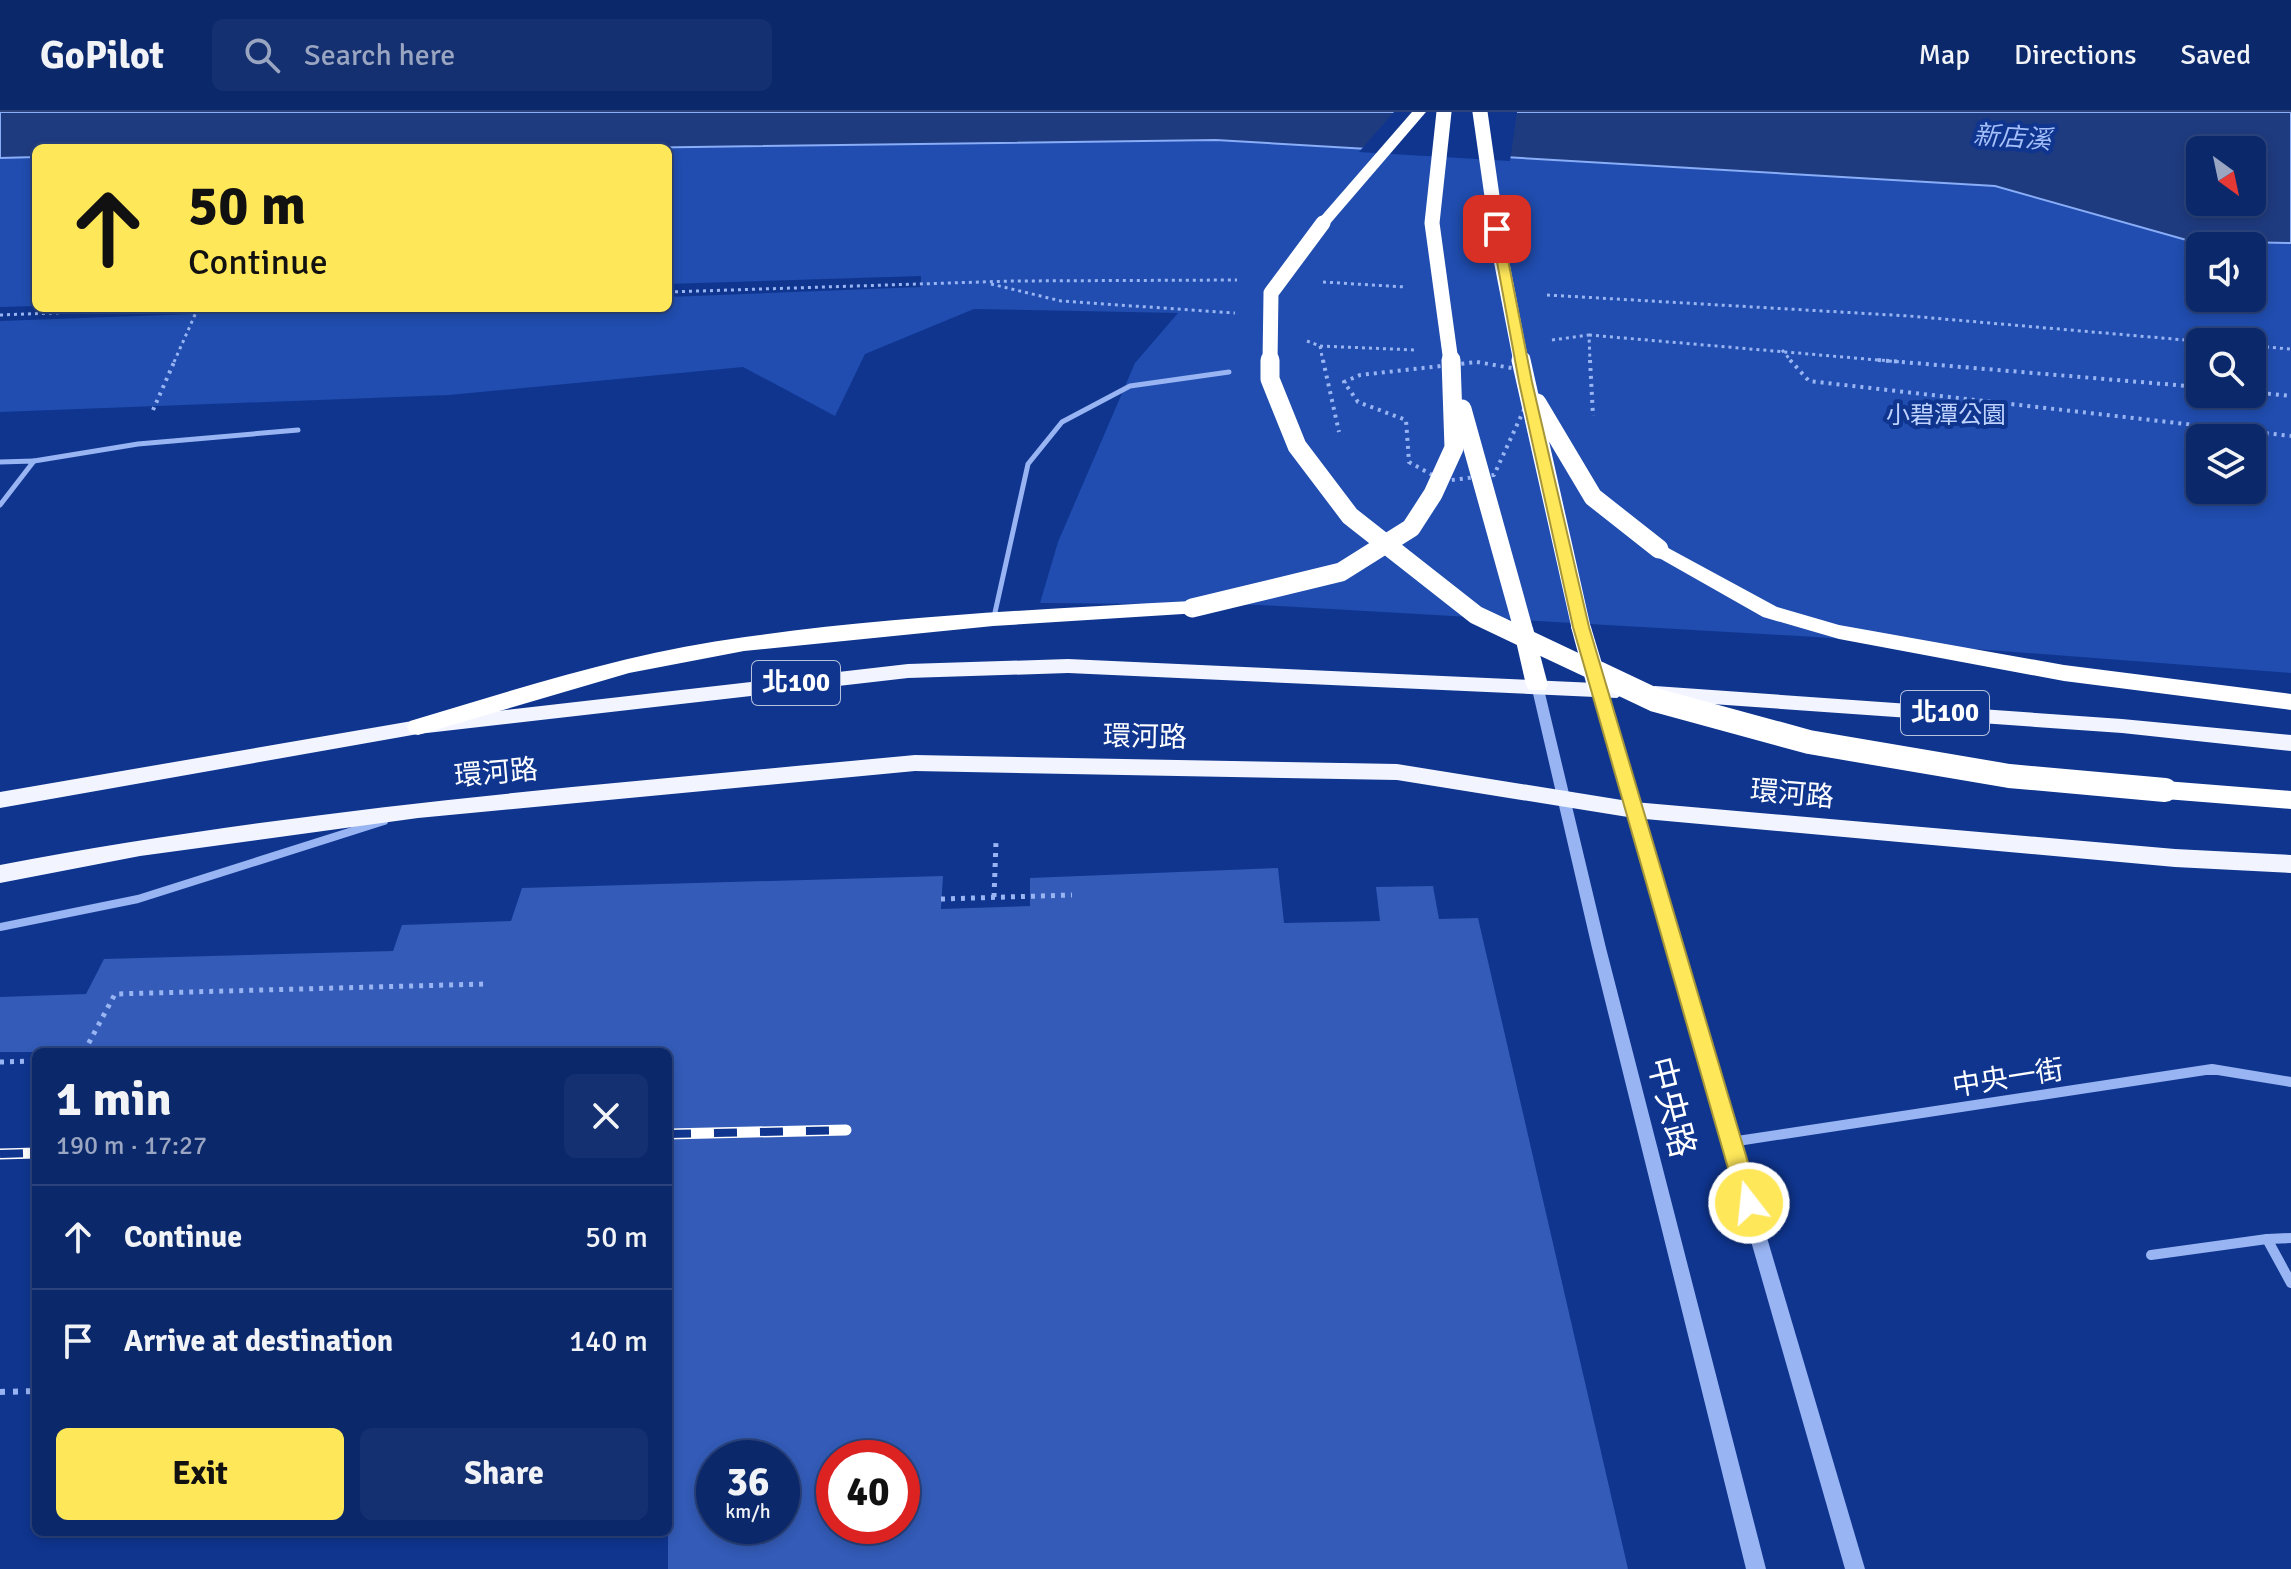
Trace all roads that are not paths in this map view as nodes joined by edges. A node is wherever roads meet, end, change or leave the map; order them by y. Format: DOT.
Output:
graph roads {
  1 [pos="1419,112"];
  2 [pos="1444,112"];
  3 [pos="1480,112"];
  4 [pos="1229,372"];
  5 [pos="1454,380"];
  6 [pos="1525,382"];
  7 [pos="298,430"];
  8 [pos="34,461"];
  9 [pos="0,462"];
  10 [pos="0,505"];
  11 [pos="993,619"];
  12 [pos="1537,685"];
  13 [pos="1599,690"];
  14 [pos="2291,702"];
  15 [pos="418,727"];
  16 [pos="2291,743"];
  17 [pos="1563,799"];
  18 [pos="0,800"];
  19 [pos="2291,800"];
  20 [pos="418,810"];
  21 [pos="1634,810"];
  22 [pos="2291,864"];
  23 [pos="0,874"];
  24 [pos="0,927"];
  25 [pos="2291,1082"];
  26 [pos="1731,1142"];
  27 [pos="2291,1238"];
  28 [pos="2267,1239"];
  29 [pos="2151,1255"];
  30 [pos="2291,1283"];
  31 [pos="1756,1569"];
  32 [pos="1855,1569"];
  1 -- 19 [label="highway, bridge"];
  2 -- 5 [label="highway, bridge"];
  3 -- 6 [label="highway, bridge"];
  4 -- 11 [label="lane"];
  5 -- 11 [label="highway, bridge"];
  5 -- 12 [label="highway, bridge"];
  6 -- 13 [label="highway, bridge"];
  6 -- 14 [label="highway, bridge"];
  7 -- 8 [label="lane"];
  8 -- 9 [label="lane"];
  8 -- 10 [label="lane"];
  11 -- 15 [label="highway"];
  12 -- 13 [label="highway, 環河路 / 北100"];
  12 -- 15 [label="highway, 環河路 / 北100"];
  12 -- 17 [label="street, 中央路"];
  13 -- 16 [label="highway, 環河路 / 北100"];
  13 -- 21 [label="street, 中央路"];
  15 -- 18 [label="highway, 環河路 / 北100"];
  17 -- 20 [label="highway, 環河路"];
  17 -- 21 [label="highway, 環河路"];
  17 -- 31 [label="street, 中央路"];
  20 -- 23 [label="highway, 環河路"];
  20 -- 24 [label="street"];
  21 -- 22 [label="highway, 環河路"];
  21 -- 26 [label="street, 中央路"];
  25 -- 26 [label="street, 中央一街"];
  26 -- 32 [label="street, 中央路"];
  27 -- 28 [label="street"];
  28 -- 29 [label="street"];
  28 -- 30 [label="street"];
}
